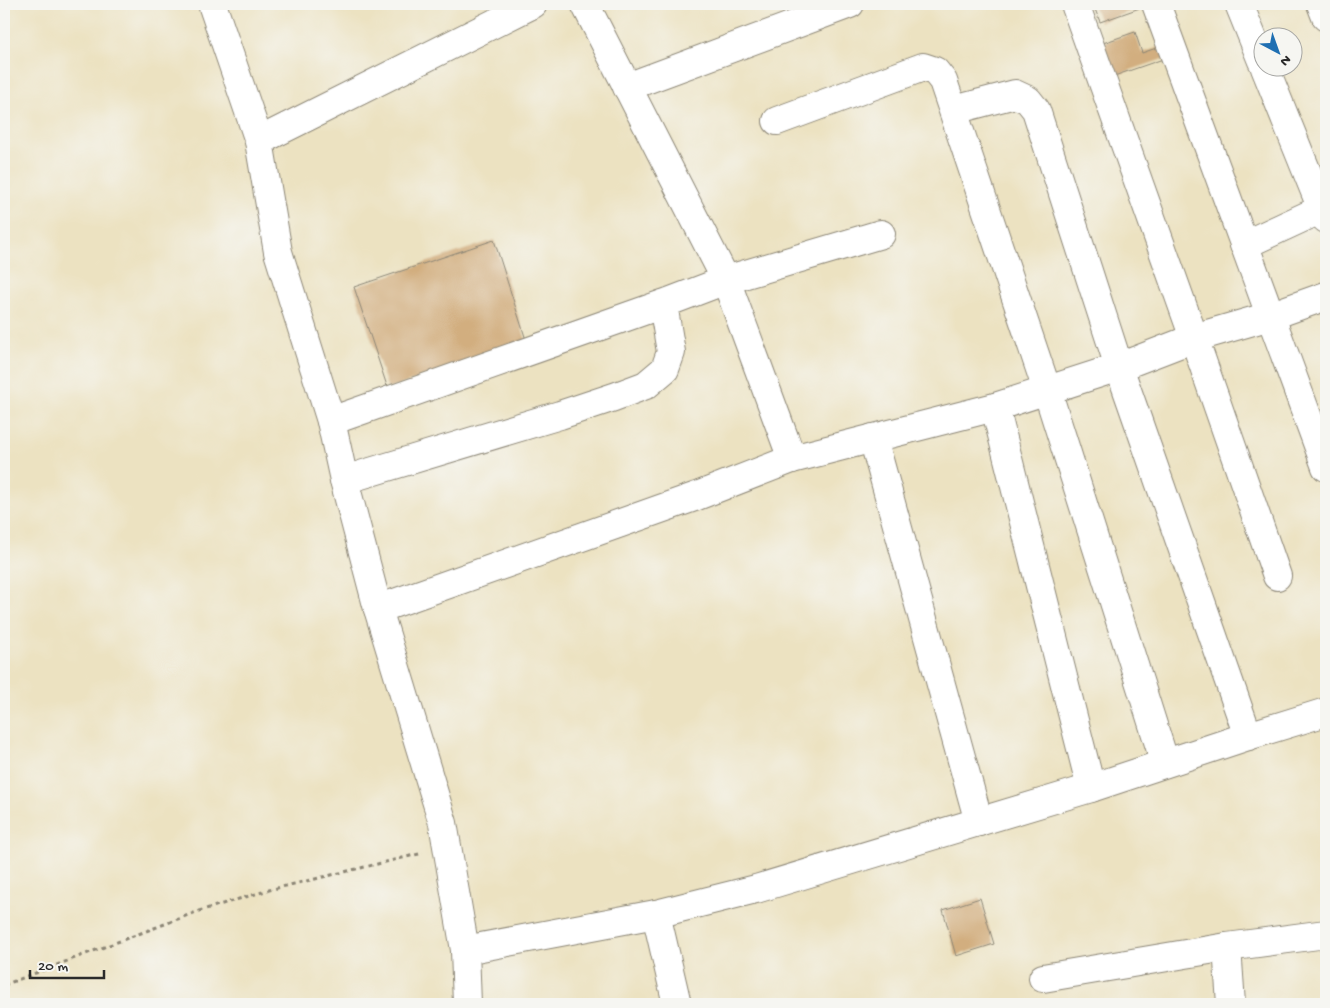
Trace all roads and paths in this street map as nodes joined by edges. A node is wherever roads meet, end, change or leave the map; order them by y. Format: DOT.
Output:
graph roads {
  1 [pos="212,4"];
  2 [pos="533,4"];
  3 [pos="585,4"];
  4 [pos="850,4"];
  5 [pos="1075,4"];
  6 [pos="1156,4"];
  7 [pos="1239,4"];
  8 [pos="1321,4"];
  9 [pos="1326,17"];
  10 [pos="1252,36"];
  11 [pos="1269,78"];
  12 [pos="627,87"];
  13 [pos="954,110"];
  14 [pos="777,122"];
  15 [pos="259,142"];
  16 [pos="1325,212"];
  17 [pos="881,234"];
  18 [pos="1244,245"];
  19 [pos="726,280"];
  20 [pos="1326,296"];
  21 [pos="663,304"];
  22 [pos="1270,316"];
  23 [pos="1194,338"];
  24 [pos="1118,367"];
  25 [pos="1047,390"];
  26 [pos="995,407"];
  27 [pos="331,421"];
  28 [pos="872,438"];
  29 [pos="792,459"];
  30 [pos="1326,467"];
  31 [pos="344,480"];
  32 [pos="1276,576"];
  33 [pos="378,609"];
  34 [pos="1326,712"];
  35 [pos="1248,736"];
  36 [pos="1165,764"];
  37 [pos="1091,788"];
  38 [pos="978,822"];
  39 [pos="448,846"];
  40 [pos="656,914"];
  41 [pos="1326,934"];
  42 [pos="1227,947"];
  43 [pos="465,950"];
  44 [pos="1043,978"];
  45 [pos="4,984"];
  46 [pos="468,1004"];
  47 [pos="677,1004"];
  48 [pos="1231,1004"];
  1 -- 15 [label="street"];
  2 -- 15 [label="street"];
  3 -- 12 [label="street"];
  4 -- 12 [label="street"];
  5 -- 23 [label="street"];
  6 -- 18 [label="street"];
  7 -- 10 [label="street"];
  8 -- 9 [label="street"];
  11 -- 16 [label="street"];
  12 -- 19 [label="street"];
  13 -- 14 [label="street"];
  13 -- 24 [label="street"];
  13 -- 25 [label="street"];
  15 -- 27 [label="street"];
  16 -- 18 [label="street"];
  17 -- 19 [label="street"];
  18 -- 22 [label="street"];
  19 -- 21 [label="street"];
  19 -- 29 [label="street"];
  20 -- 22 [label="street"];
  21 -- 27 [label="street"];
  21 -- 31 [label="street"];
  22 -- 23 [label="street"];
  22 -- 30 [label="street"];
  23 -- 24 [label="street"];
  23 -- 32 [label="street"];
  24 -- 25 [label="street"];
  24 -- 35 [label="street"];
  25 -- 26 [label="street"];
  25 -- 36 [label="street"];
  26 -- 28 [label="street"];
  26 -- 37 [label="street"];
  27 -- 31 [label="street"];
  28 -- 29 [label="street"];
  28 -- 38 [label="street"];
  29 -- 33 [label="street"];
  31 -- 33 [label="street"];
  33 -- 39 [label="street"];
  34 -- 35 [label="street"];
  35 -- 36 [label="street"];
  36 -- 37 [label="street"];
  37 -- 38 [label="street"];
  38 -- 40 [label="street"];
  39 -- 43 [label="street"];
  39 -- 45 [label="path"];
  40 -- 43 [label="street"];
  40 -- 47 [label="street"];
  41 -- 42 [label="street"];
  42 -- 44 [label="street"];
  42 -- 48 [label="street"];
  43 -- 46 [label="street"];
}
